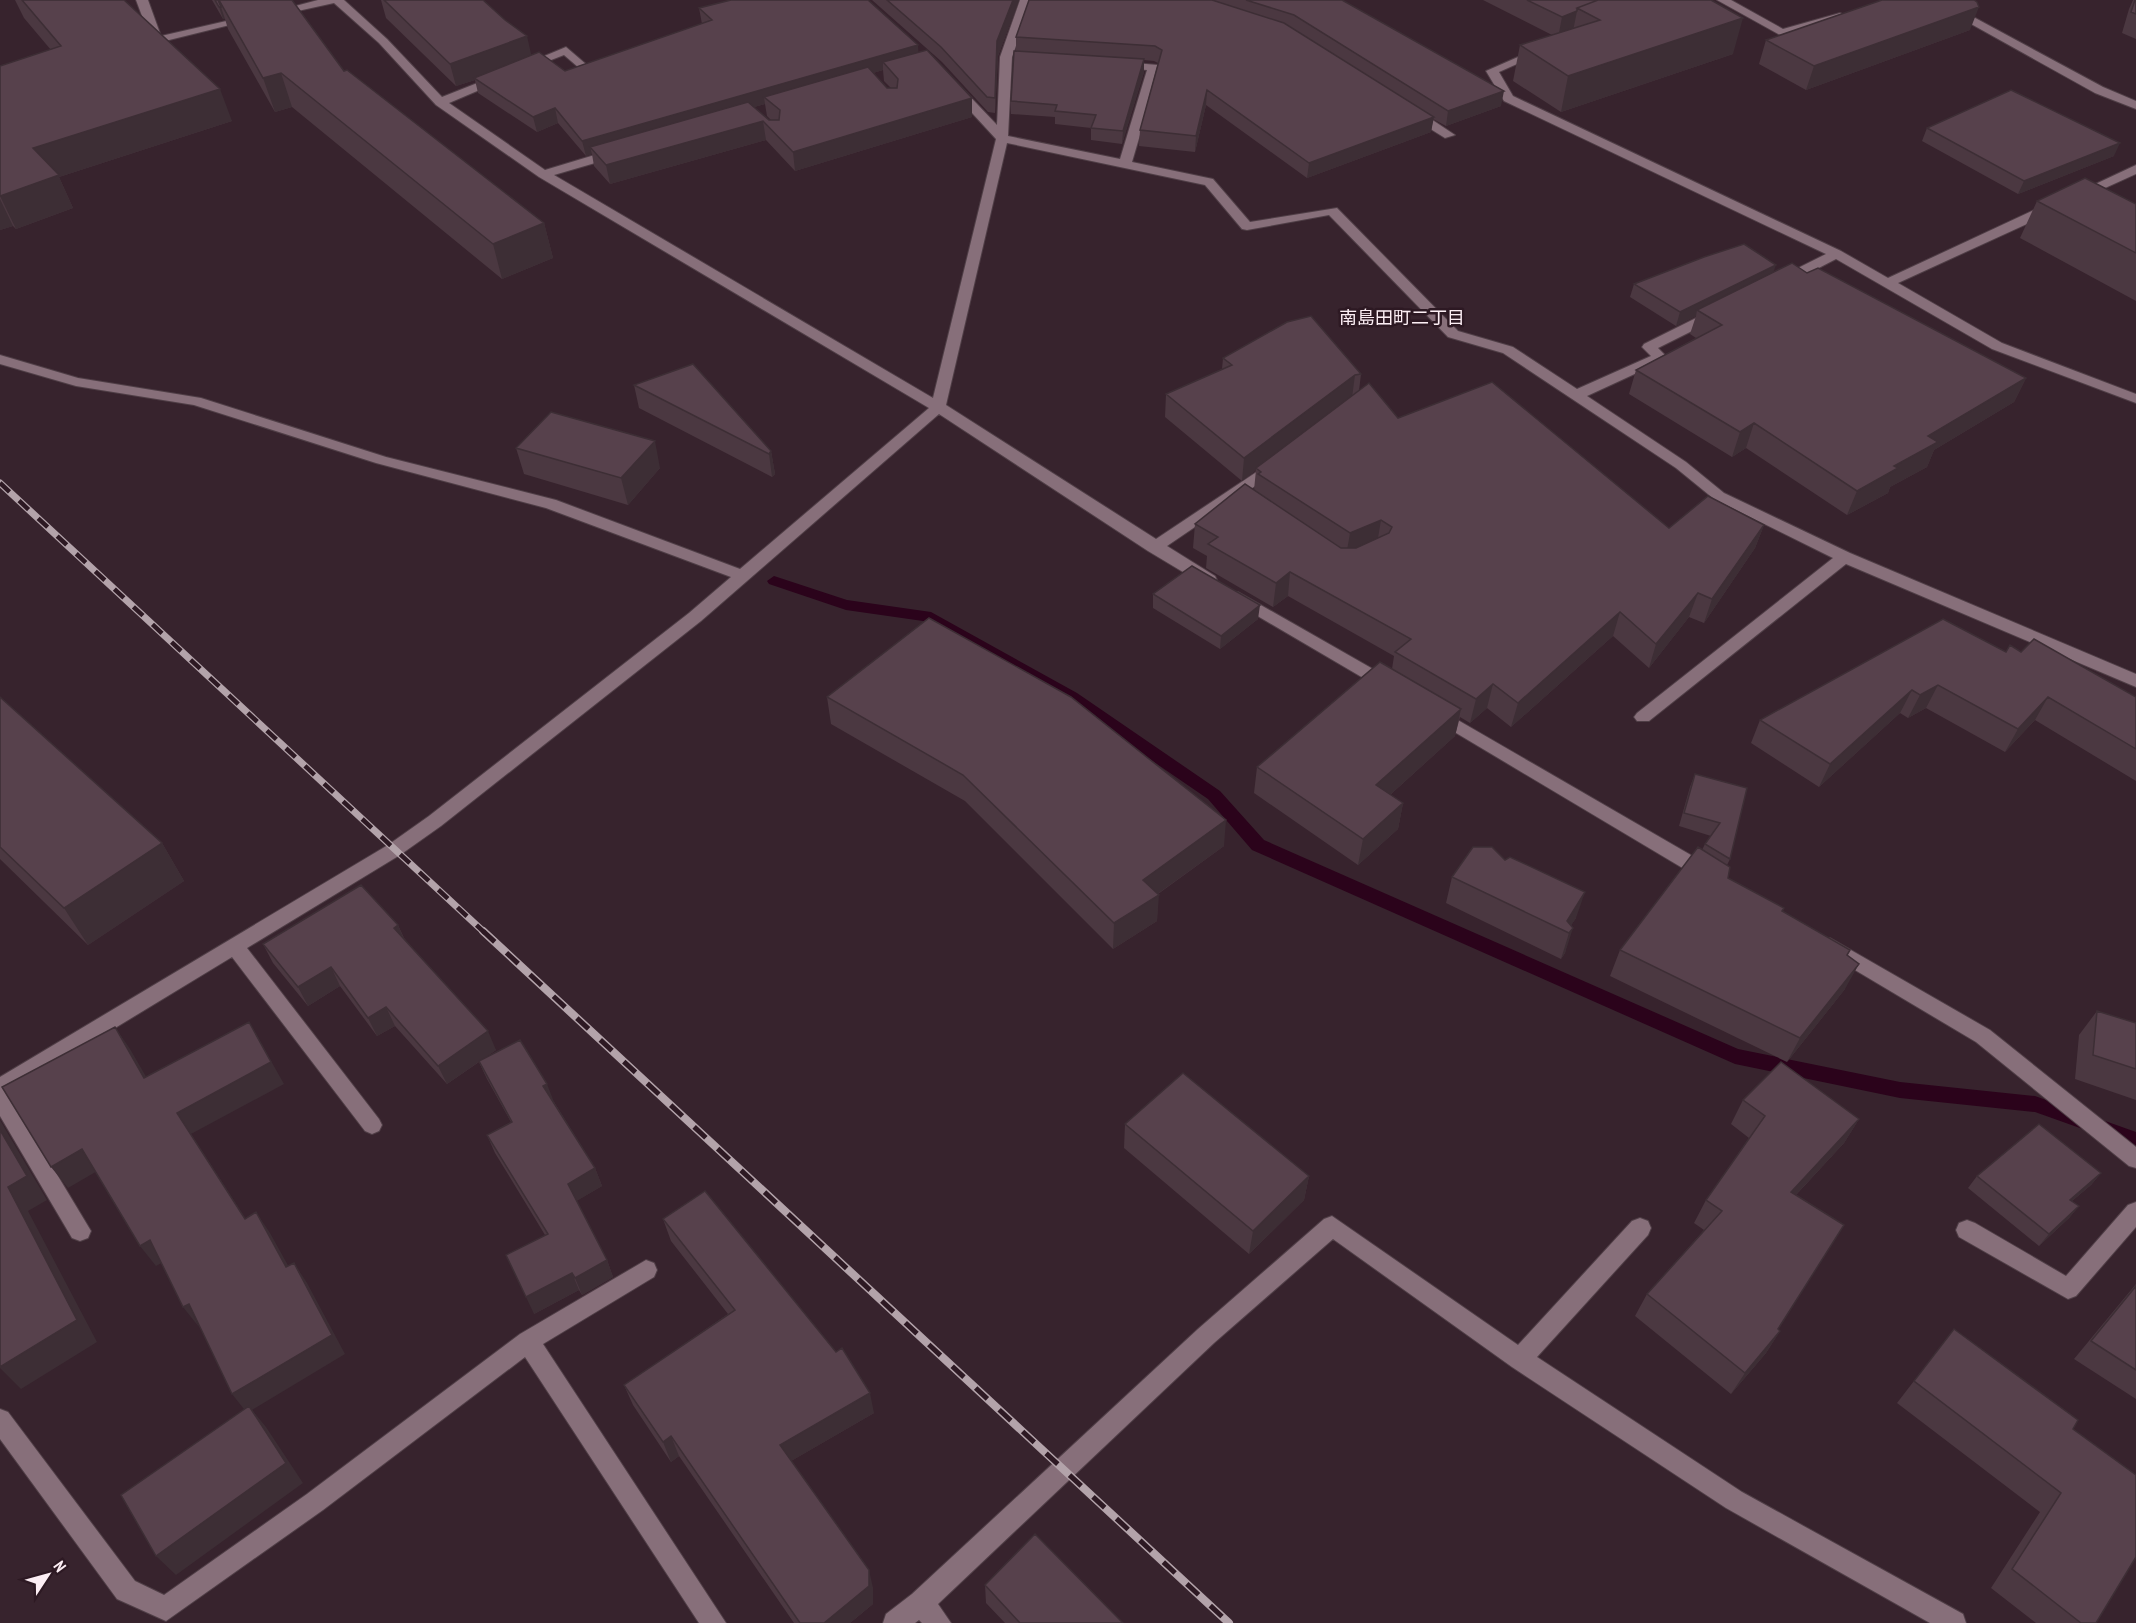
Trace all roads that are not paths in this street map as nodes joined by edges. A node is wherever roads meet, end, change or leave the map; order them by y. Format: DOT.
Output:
graph roads {
  1 [pos="142,0"];
  2 [pos="335,0"];
  3 [pos="1026,0"];
  4 [pos="1723,0"];
  5 [pos="1934,0"];
  6 [pos="1849,13"];
  7 [pos="1555,45"];
  8 [pos="618,59"];
  9 [pos="1109,64"];
  10 [pos="943,74"];
  11 [pos="440,102"];
  12 [pos="1398,104"];
  13 [pos="2136,105"];
  14 [pos="1449,135"];
  15 [pos="1002,138"];
  16 [pos="631,149"];
  17 [pos="1125,164"];
  18 [pos="2136,169"];
  19 [pos="543,174"];
  20 [pos="1836,254"];
  21 [pos="1888,283"];
  22 [pos="1764,290"];
  23 [pos="1722,311"];
  24 [pos="0,359"];
  25 [pos="1576,394"];
  26 [pos="2136,399"];
  27 [pos="938,408"];
  28 [pos="1284,459"];
  29 [pos="1154,547"];
  30 [pos="1844,557"];
  31 [pos="743,576"];
  32 [pos="2136,681"];
  33 [pos="1400,692"];
  34 [pos="1420,704"];
  35 [pos="1643,717"];
  36 [pos="1727,885"];
  37 [pos="1820,939"];
  38 [pos="234,946"];
  39 [pos="0,1087"];
  40 [pos="0,1098"];
  41 [pos="372,1125"];
  42 [pos="2136,1159"];
  43 [pos="2136,1212"];
  44 [pos="1640,1228"];
  45 [pos="1967,1230"];
  46 [pos="80,1231"];
  47 [pos="646,1270"];
  48 [pos="528,1341"];
  49 [pos="1520,1359"];
  50 [pos="0,1420"];
  51 [pos="921,1604"];
  52 [pos="714,1623"];
  53 [pos="895,1623"];
  54 [pos="939,1623"];
  55 [pos="1954,1623"];
  1 -- 2 [label="street"];
  2 -- 11 [label="street"];
  3 -- 15 [label="street"];
  4 -- 6 [label="street"];
  5 -- 13 [label="street"];
  7 -- 20 [label="street"];
  8 -- 11 [label="street"];
  9 -- 17 [label="street"];
  10 -- 15 [label="street"];
  11 -- 19 [label="street"];
  12 -- 14 [label="street"];
  15 -- 17 [label="street"];
  15 -- 27 [label="street"];
  16 -- 19 [label="street"];
  17 -- 25 [label="street"];
  18 -- 21 [label="street"];
  19 -- 27 [label="street"];
  20 -- 21 [label="street"];
  20 -- 22 [label="street"];
  21 -- 26 [label="street"];
  23 -- 25 [label="street"];
  24 -- 31 [label="street"];
  25 -- 30 [label="street"];
  27 -- 29 [label="street"];
  27 -- 31 [label="street"];
  28 -- 29 [label="street"];
  29 -- 33 [label="street"];
  30 -- 32 [label="street"];
  30 -- 35 [label="street"];
  31 -- 38 [label="street"];
  34 -- 36 [label="street"];
  37 -- 42 [label="street"];
  38 -- 39 [label="street"];
  38 -- 41 [label="street"];
  40 -- 46 [label="street"];
  43 -- 45 [label="street"];
  44 -- 49 [label="street"];
  47 -- 48 [label="street"];
  48 -- 50 [label="street"];
  48 -- 52 [label="street"];
  49 -- 51 [label="street"];
  49 -- 55 [label="street"];
  51 -- 53 [label="street"];
  51 -- 54 [label="street"];
}
